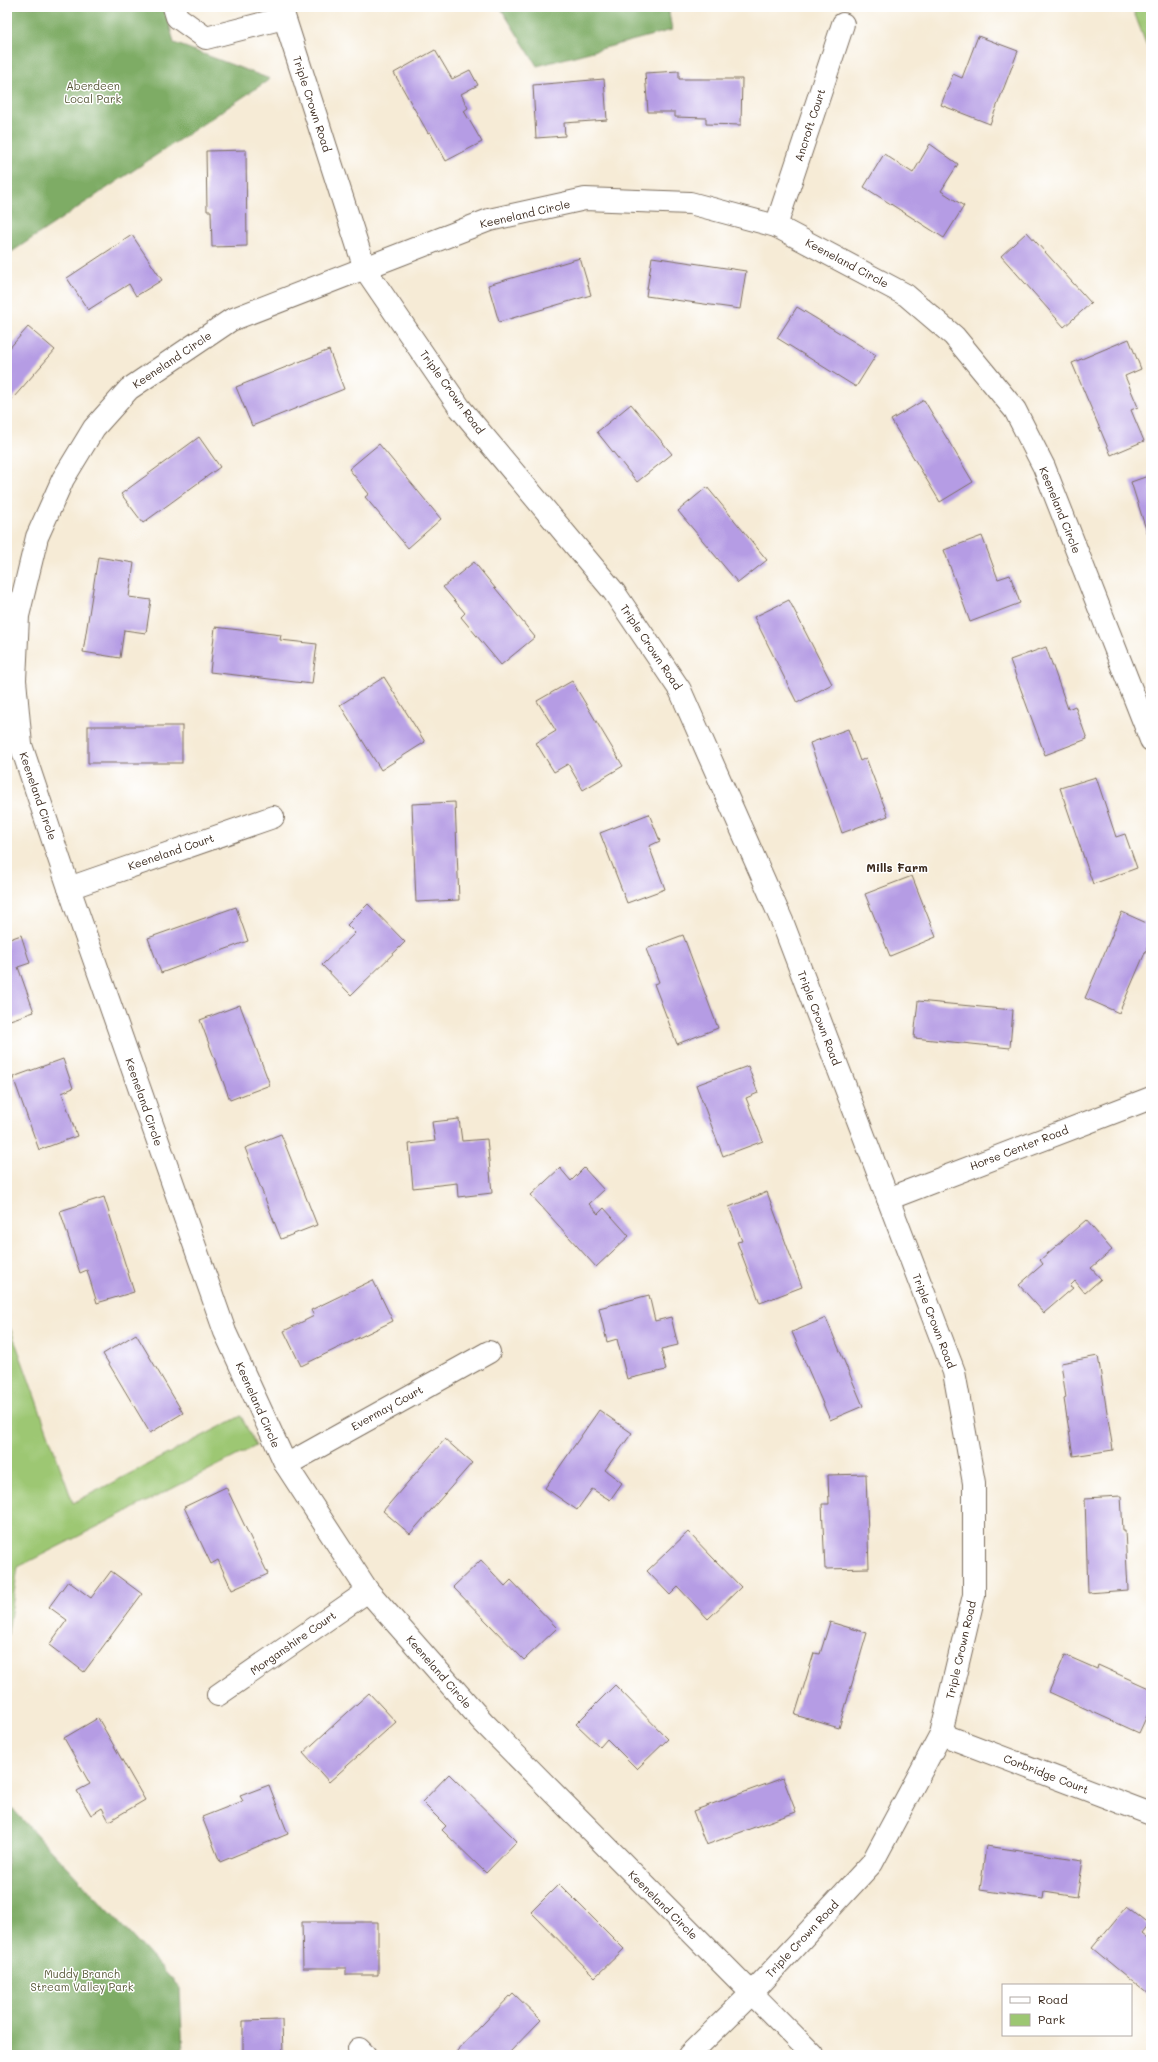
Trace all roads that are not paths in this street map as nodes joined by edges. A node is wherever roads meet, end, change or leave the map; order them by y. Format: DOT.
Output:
graph roads {
  1 [pos="174,7"];
  2 [pos="283,12"];
  3 [pos="843,24"];
  4 [pos="776,226"];
  5 [pos="365,269"];
  6 [pos="12,616"];
  7 [pos="1151,740"];
  8 [pos="273,817"];
  9 [pos="69,888"];
  10 [pos="1151,1098"];
  11 [pos="888,1199"];
  12 [pos="489,1352"];
  13 [pos="286,1464"];
  14 [pos="368,1591"];
  15 [pos="218,1696"];
  16 [pos="941,1734"];
  17 [pos="1151,1814"];
  18 [pos="751,1994"];
  19 [pos="689,2055"];
  20 [pos="813,2055"];
  1 -- 2 [label="street"];
  2 -- 5 [label="street, Triple Crown Road"];
  3 -- 4 [label="street, Ancroft Court"];
  4 -- 5 [label="street, Keeneland Circle"];
  4 -- 7 [label="street, Keeneland Circle"];
  5 -- 6 [label="street, Keeneland Circle"];
  5 -- 11 [label="street, Triple Crown Road"];
  6 -- 9 [label="street, Keeneland Circle"];
  8 -- 9 [label="street, Keeneland Court"];
  9 -- 13 [label="street, Keeneland Circle"];
  10 -- 11 [label="street, Horse Center Road"];
  11 -- 16 [label="street, Triple Crown Road"];
  12 -- 13 [label="street, Evermay Court"];
  13 -- 14 [label="street, Keeneland Circle"];
  14 -- 15 [label="street, Morganshire Court"];
  14 -- 18 [label="street, Keeneland Circle"];
  16 -- 17 [label="street, Corbridge Court"];
  16 -- 18 [label="street, Triple Crown Road"];
  18 -- 19 [label="street, Triple Crown Road"];
  18 -- 20 [label="street, Keeneland Circle"];
}
